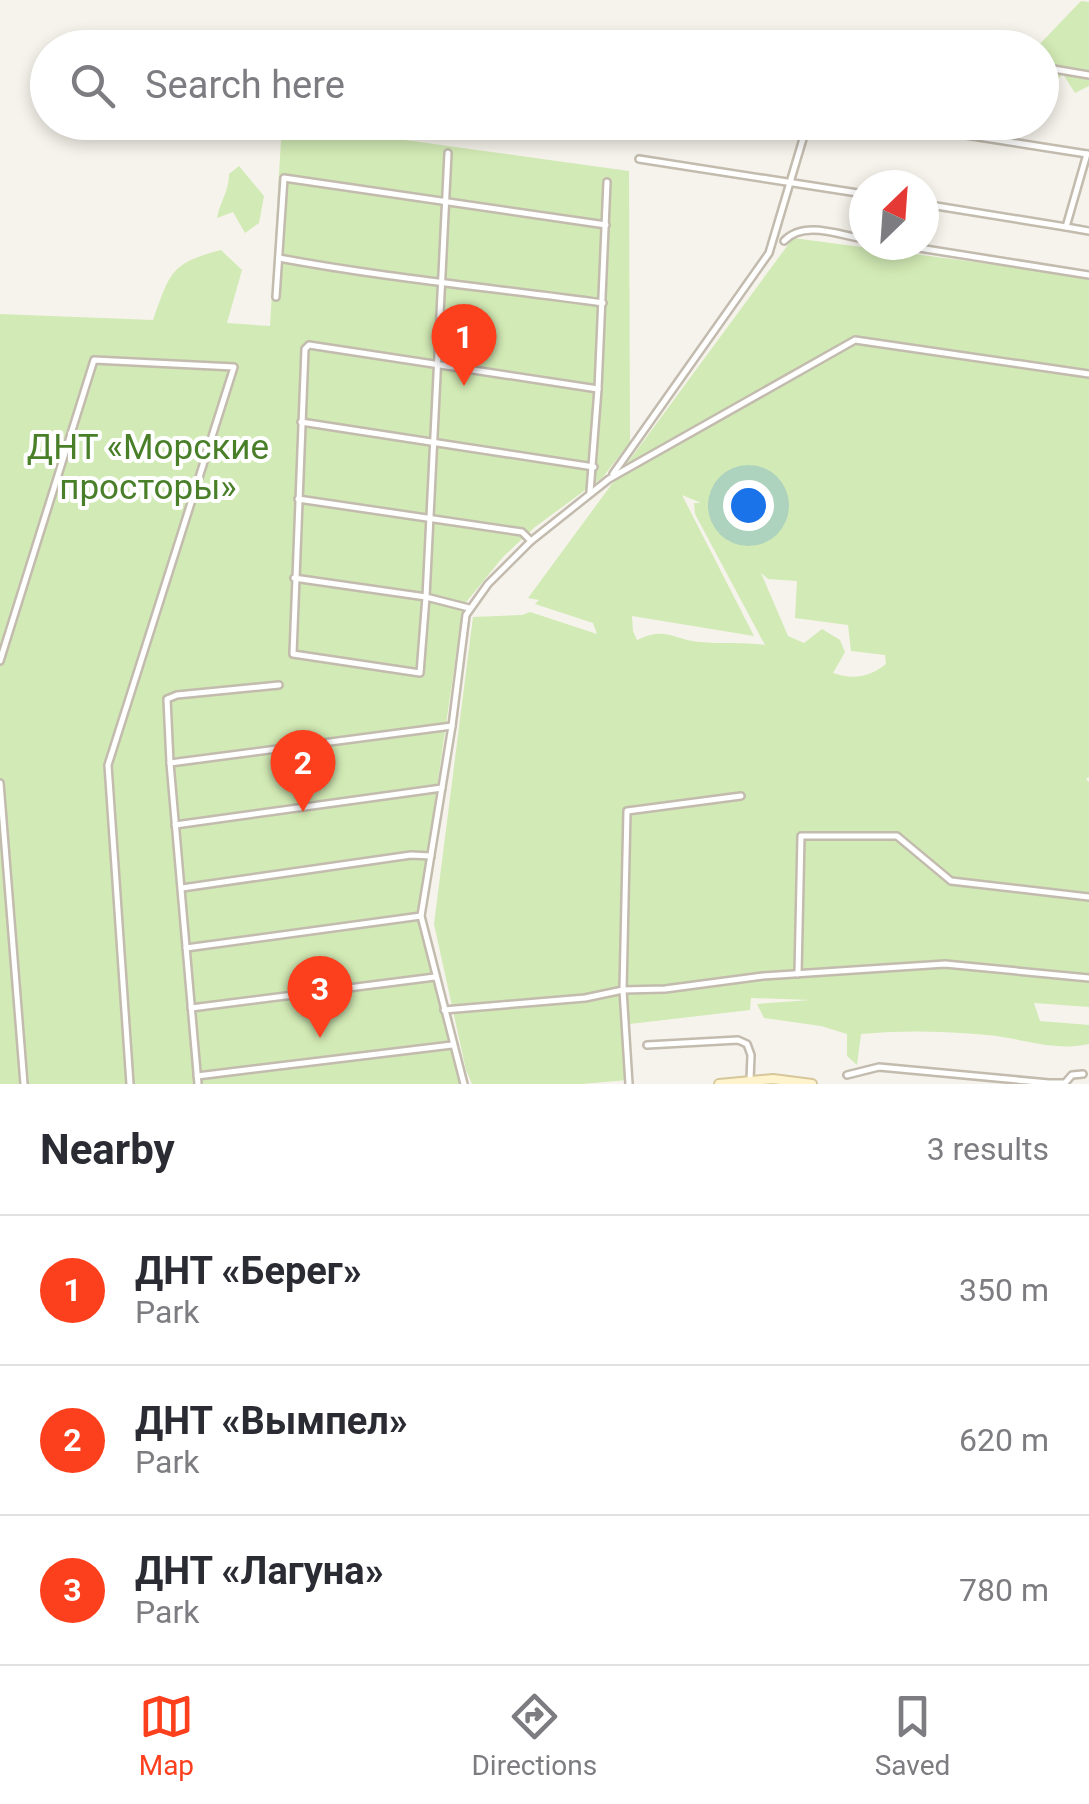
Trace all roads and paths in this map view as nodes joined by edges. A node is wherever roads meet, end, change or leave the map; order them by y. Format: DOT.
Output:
graph roads {
  1 [pos="1059,70"];
  2 [pos="1089,75"];
  3 [pos="803,140"];
  4 [pos="998,140"];
  5 [pos="448,153"];
  6 [pos="1088,154"];
  7 [pos="639,159"];
  8 [pos="607,182"];
  9 [pos="791,182"];
  10 [pos="849,192"];
  11 [pos="446,202"];
  12 [pos="939,207"];
  13 [pos="606,226"];
  14 [pos="1066,228"];
  15 [pos="1089,231"];
  16 [pos="849,236"];
  17 [pos="784,241"];
  18 [pos="939,251"];
  19 [pos="279,258"];
  20 [pos="1089,276"];
  21 [pos="440,280"];
  22 [pos="276,297"];
  23 [pos="603,304"];
  24 [pos="439,364"];
  25 [pos="1089,374"];
  26 [pos="598,389"];
  27 [pos="301,422"];
  28 [pos="434,442"];
  29 [pos="594,467"];
  30 [pos="609,480"];
  31 [pos="590,495"];
  32 [pos="298,499"];
  33 [pos="432,520"];
  34 [pos="531,541"];
  35 [pos="294,578"];
  36 [pos="426,597"];
  37 [pos="468,608"];
  38 [pos="0,661"];
  39 [pos="278,685"];
  40 [pos="452,726"];
  41 [pos="170,763"];
  42 [pos="0,783"];
  43 [pos="442,788"];
  44 [pos="742,796"];
  45 [pos="175,825"];
  46 [pos="432,856"];
  47 [pos="181,888"];
  48 [pos="1089,897"];
  49 [pos="420,916"];
  50 [pos="185,948"];
  51 [pos="798,974"];
  52 [pos="435,978"];
  53 [pos="1089,978"];
  54 [pos="623,990"];
  55 [pos="191,1008"];
  56 [pos="444,1010"];
  57 [pos="648,1044"];
  58 [pos="452,1045"];
  59 [pos="1084,1074"];
  60 [pos="847,1075"];
  61 [pos="198,1080"];
  62 [pos="750,1080"];
  63 [pos="796,1082"];
  64 [pos="24,1084"];
  65 [pos="130,1084"];
  66 [pos="464,1084"];
  67 [pos="629,1084"];
  68 [pos="720,1084"];
  69 [pos="812,1084"];
  70 [pos="1048,1084"];
  1 -- 2 [label="street"];
  3 -- 9 [label="street"];
  4 -- 6 [label="street"];
  5 -- 11 [label="street"];
  6 -- 14 [label="street"];
  7 -- 9 [label="street"];
  8 -- 13 [label="street"];
  9 -- 10 [label="street"];
  9 -- 30 [label="street"];
  11 -- 13 [label="street"];
  11 -- 19 [label="street"];
  11 -- 21 [label="street"];
  12 -- 14 [label="street"];
  13 -- 23 [label="street"];
  14 -- 15 [label="street"];
  16 -- 17 [label="street"];
  18 -- 20 [label="street"];
  19 -- 21 [label="street"];
  19 -- 22 [label="street"];
  21 -- 23 [label="street"];
  21 -- 24 [label="street"];
  23 -- 26 [label="street"];
  24 -- 26 [label="street"];
  24 -- 27 [label="street"];
  24 -- 28 [label="street"];
  25 -- 30 [label="street"];
  26 -- 29 [label="street"];
  27 -- 28 [label="street"];
  27 -- 32 [label="street"];
  28 -- 29 [label="street"];
  28 -- 33 [label="street"];
  29 -- 31 [label="street"];
  30 -- 31 [label="street"];
  31 -- 34 [label="street"];
  32 -- 33 [label="street"];
  32 -- 35 [label="street"];
  33 -- 34 [label="street"];
  33 -- 36 [label="street"];
  34 -- 37 [label="street"];
  35 -- 36 [label="street"];
  35 -- 36 [label="street"];
  36 -- 37 [label="street"];
  37 -- 40 [label="street"];
  38 -- 65 [label="street"];
  39 -- 41 [label="street"];
  40 -- 41 [label="street"];
  40 -- 43 [label="street"];
  41 -- 45 [label="street"];
  42 -- 64 [label="street"];
  43 -- 45 [label="street"];
  43 -- 46 [label="street"];
  44 -- 54 [label="street"];
  45 -- 47 [label="street"];
  46 -- 47 [label="street"];
  46 -- 49 [label="street"];
  47 -- 50 [label="street"];
  48 -- 51 [label="street"];
  49 -- 50 [label="street"];
  49 -- 52 [label="street"];
  50 -- 55 [label="street"];
  51 -- 53 [label="street"];
  51 -- 54 [label="street"];
  52 -- 55 [label="street"];
  52 -- 56 [label="street"];
  54 -- 56 [label="street"];
  54 -- 67 [label="street"];
  55 -- 61 [label="street"];
  56 -- 58 [label="street"];
  57 -- 62 [label="street"];
  58 -- 61 [label="street"];
  58 -- 66 [label="street"];
  59 -- 70 [label="street"];
  60 -- 70 [label="street"];
  62 -- 63 [label="main road"];
  62 -- 68 [label="main road"];
  63 -- 69 [label="main road"];
}
